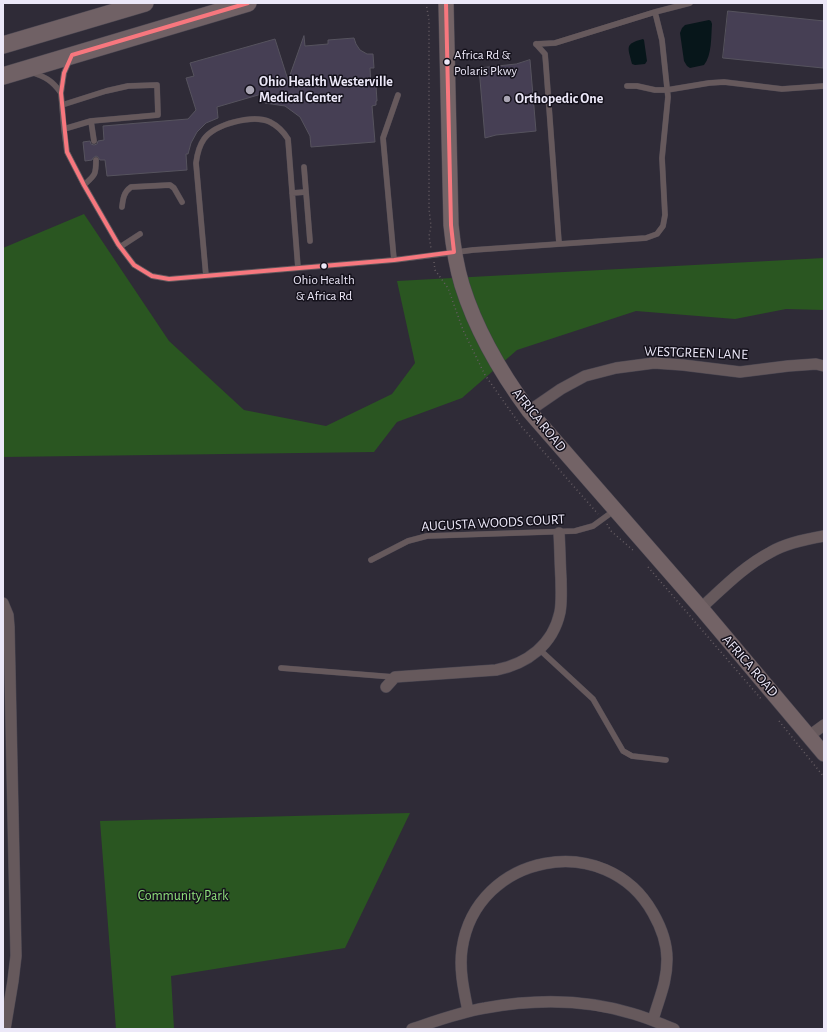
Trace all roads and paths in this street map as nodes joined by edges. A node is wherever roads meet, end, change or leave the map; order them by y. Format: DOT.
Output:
graph roads {
  1 [pos="145,3"];
  2 [pos="248,3"];
  3 [pos="426,3"];
  4 [pos="446,3"];
  5 [pos="690,3"];
  6 [pos="654,12"];
  7 [pos="3,45"];
  8 [pos="72,55"];
  9 [pos="23,70"];
  10 [pos="3,76"];
  11 [pos="627,86"];
  12 [pos="824,86"];
  13 [pos="667,90"];
  14 [pos="61,93"];
  15 [pos="398,95"];
  16 [pos="62,105"];
  17 [pos="92,121"];
  18 [pos="64,129"];
  19 [pos="94,141"];
  20 [pos="96,160"];
  21 [pos="304,167"];
  22 [pos="84,185"];
  23 [pos="306,192"];
  24 [pos="292,193"];
  25 [pos="182,202"];
  26 [pos="122,206"];
  27 [pos="140,234"];
  28 [pos="310,240"];
  29 [pos="430,242"];
  30 [pos="559,243"];
  31 [pos="120,248"];
  32 [pos="454,252"];
  33 [pos="394,260"];
  34 [pos="298,268"];
  35 [pos="206,276"];
  36 [pos="824,366"];
  37 [pos="529,411"];
  38 [pos="615,510"];
  39 [pos="559,533"];
  40 [pos="824,536"];
  41 [pos="371,560"];
  42 [pos="3,603"];
  43 [pos="701,608"];
  44 [pos="540,650"];
  45 [pos="280,668"];
  46 [pos="395,677"];
  47 [pos="386,687"];
  48 [pos="777,718"];
  49 [pos="824,724"];
  50 [pos="805,742"];
  51 [pos="824,754"];
  52 [pos="666,760"];
  53 [pos="8,763"];
  54 [pos="824,776"];
  55 [pos="468,1012"];
  56 [pos="653,1020"];
  57 [pos="5,1029"];
  58 [pos="412,1029"];
  59 [pos="674,1029"];
  1 -- 7 [label="main road"];
  2 -- 8 [label="main road"];
  3 -- 29 [label="path"];
  4 -- 32 [label="street, AFRICA ROAD"];
  5 -- 6 [label="lane"];
  6 -- 13 [label="lane"];
  6 -- 30 [label="lane"];
  8 -- 9 [label="main road"];
  8 -- 14 [label="lane"];
  9 -- 10 [label="main road"];
  9 -- 14 [label="lane"];
  11 -- 13 [label="lane"];
  12 -- 13 [label="lane"];
  13 -- 30 [label="lane"];
  14 -- 16 [label="lane"];
  15 -- 33 [label="lane"];
  16 -- 17 [label="lane"];
  16 -- 18 [label="lane"];
  17 -- 18 [label="lane"];
  17 -- 19 [label="lane"];
  18 -- 22 [label="lane"];
  20 -- 22 [label="lane"];
  21 -- 23 [label="lane"];
  22 -- 31 [label="lane"];
  23 -- 24 [label="lane"];
  23 -- 28 [label="lane"];
  24 -- 34 [label="lane"];
  24 -- 35 [label="lane"];
  25 -- 26 [label="lane"];
  27 -- 31 [label="lane"];
  30 -- 32 [label="lane"];
  31 -- 35 [label="lane"];
  32 -- 33 [label="lane"];
  32 -- 37 [label="street, AFRICA ROAD"];
  33 -- 34 [label="lane"];
  34 -- 35 [label="lane"];
  36 -- 37 [label="street, WESTGREEN LANE"];
  37 -- 38 [label="street, AFRICA ROAD"];
  38 -- 39 [label="lane, AUGUSTA WOODS COURT"];
  38 -- 43 [label="street, AFRICA ROAD"];
  39 -- 41 [label="lane, AUGUSTA WOODS COURT"];
  39 -- 44 [label="street"];
  40 -- 43 [label="street"];
  42 -- 53 [label="street"];
  43 -- 50 [label="street, AFRICA ROAD"];
  44 -- 46 [label="street"];
  44 -- 52 [label="lane"];
  45 -- 46 [label="lane"];
  46 -- 47 [label="street"];
  48 -- 50 [label="path"];
  49 -- 50 [label="street"];
  50 -- 51 [label="street, AFRICA ROAD"];
  50 -- 54 [label="path"];
  53 -- 57 [label="street"];
  55 -- 56 [label="street"];
  55 -- 56 [label="street"];
  55 -- 58 [label="street"];
  56 -- 59 [label="street"];
}
